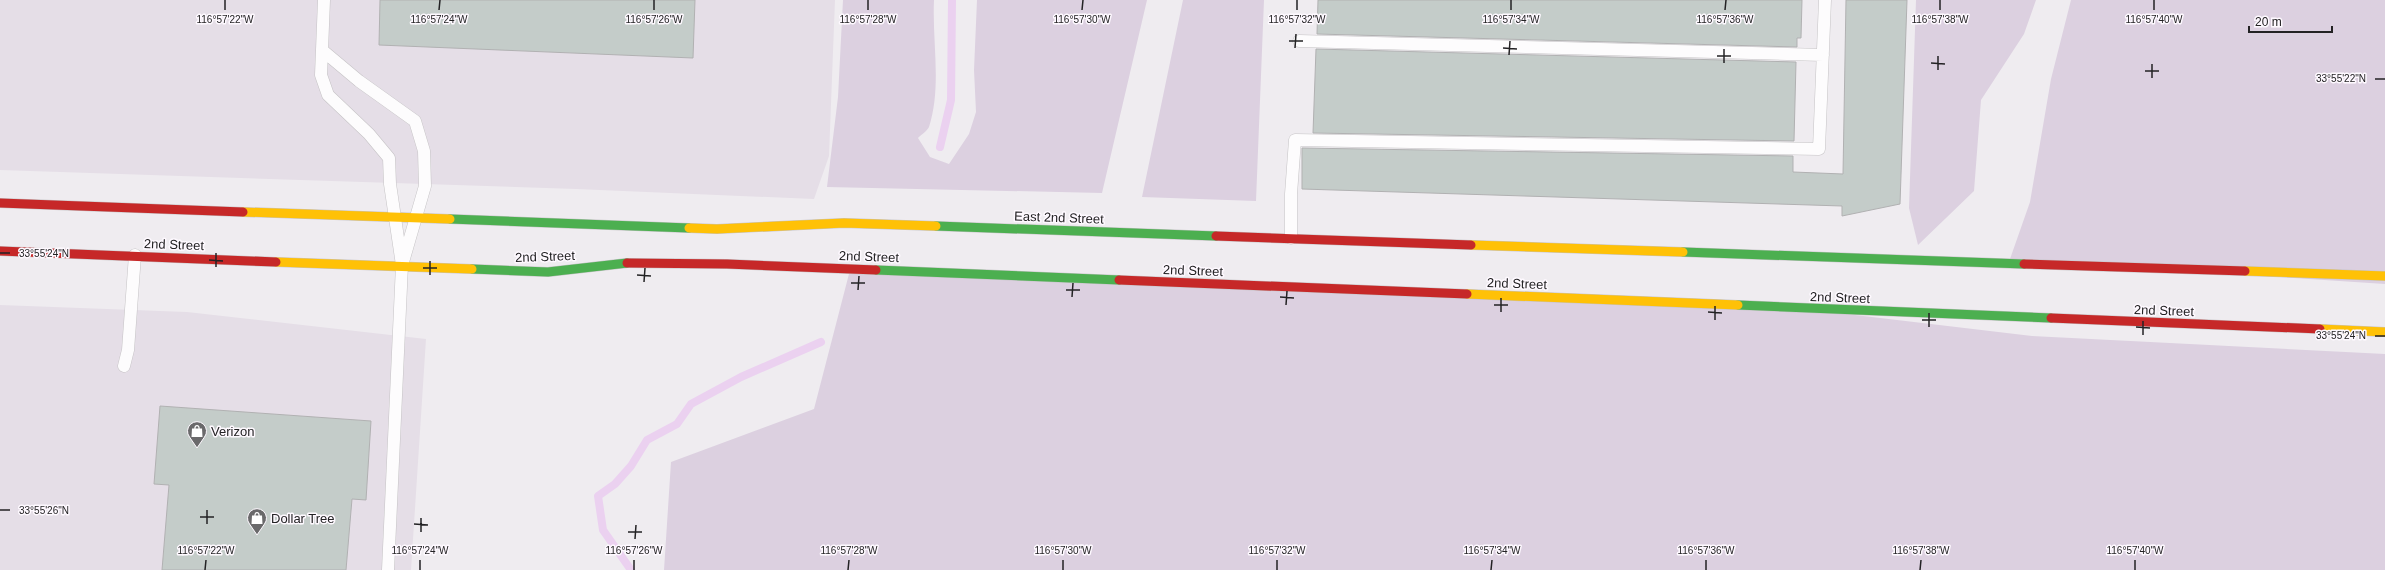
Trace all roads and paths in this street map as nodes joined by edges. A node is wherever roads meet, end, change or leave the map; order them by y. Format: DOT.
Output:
graph roads {
  1 [pos="324,0"];
  2 [pos="1825,0"];
  3 [pos="1299,41"];
  4 [pos="322,50"];
  5 [pos="1823,55"];
  6 [pos="0,203"];
  7 [pos="394,218"];
  8 [pos="416,218"];
  9 [pos="1291,238"];
  10 [pos="0,251"];
  11 [pos="135,256"];
  12 [pos="402,265"];
  13 [pos="2385,276"];
  14 [pos="2385,332"];
  15 [pos="124,366"];
  16 [pos="388,570"];
  1 -- 4 [label="lane"];
  2 -- 5 [label="lane"];
  3 -- 5 [label="lane"];
  4 -- 7 [label="lane"];
  4 -- 8 [label="lane"];
  5 -- 9 [label="lane"];
  6 -- 7 [label="street"];
  7 -- 8 [label="street"];
  7 -- 12 [label="lane"];
  8 -- 9 [label="street, East 2nd Street"];
  8 -- 12 [label="lane"];
  9 -- 13 [label="street, East 2nd Street"];
  10 -- 11 [label="street, 2nd Street"];
  11 -- 12 [label="street, 2nd Street"];
  11 -- 15 [label="lane"];
  12 -- 14 [label="street, 2nd Street"];
  12 -- 16 [label="lane"];
}
